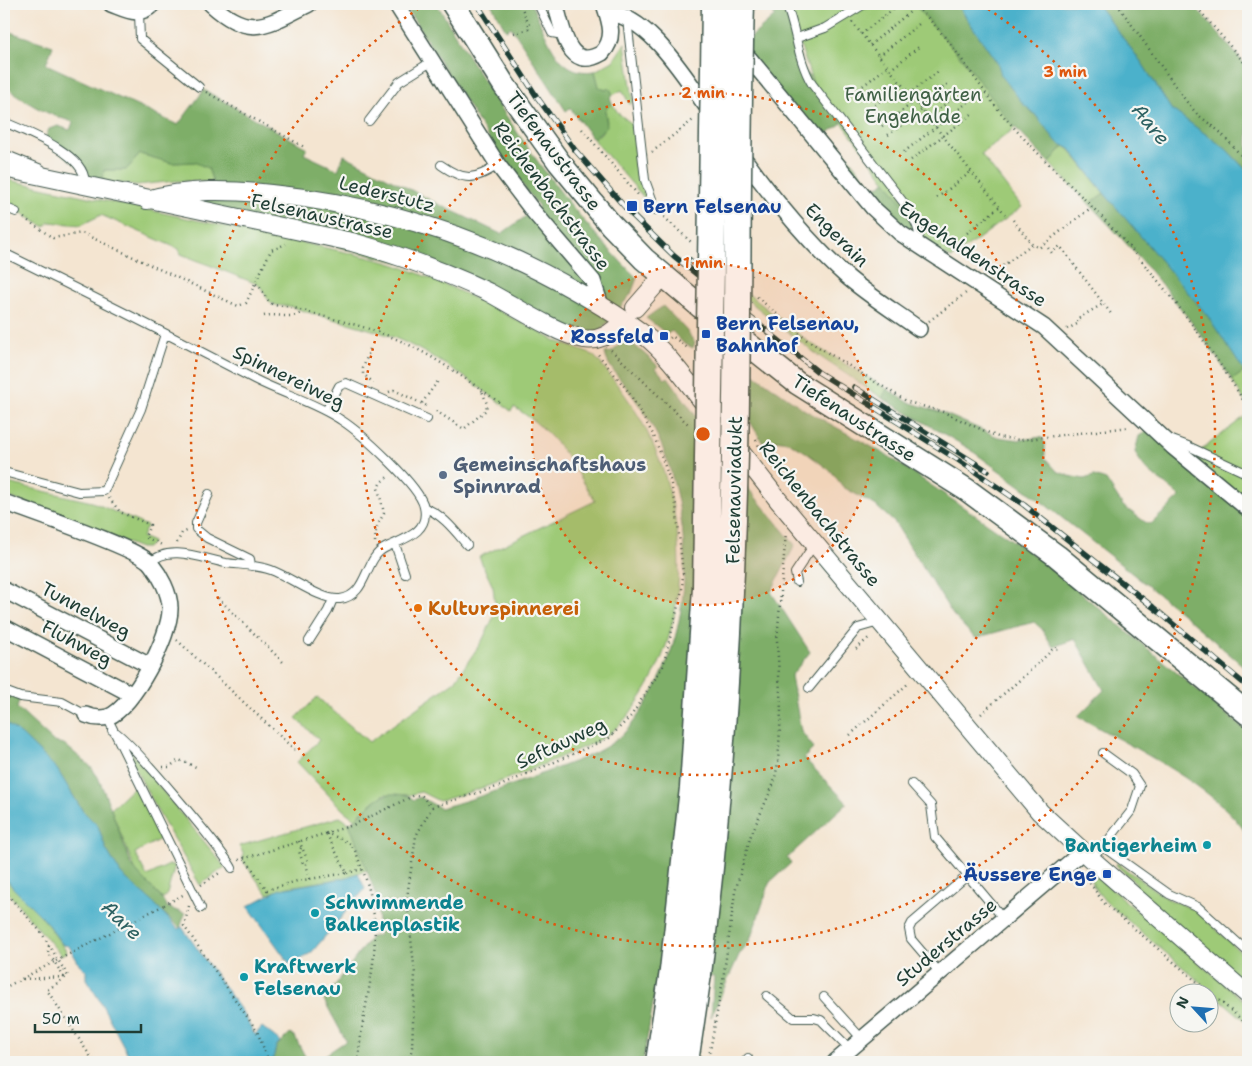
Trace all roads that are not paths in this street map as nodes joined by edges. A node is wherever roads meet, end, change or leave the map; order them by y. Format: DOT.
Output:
graph roads {
  1 [pos="111,4"];
  2 [pos="153,4"];
  3 [pos="211,4"];
  4 [pos="309,4"];
  5 [pos="396,4"];
  6 [pos="453,4"];
  7 [pos="538,4"];
  8 [pos="555,4"];
  9 [pos="705,4"];
  10 [pos="715,4"];
  11 [pos="742,4"];
  12 [pos="786,4"];
  13 [pos="863,5"];
  14 [pos="605,8"];
  15 [pos="139,13"];
  16 [pos="627,17"];
  17 [pos="563,35"];
  18 [pos="797,38"];
  19 [pos="431,62"];
  20 [pos="199,87"];
  21 [pos="369,121"];
  22 [pos="4,122"];
  23 [pos="4,154"];
  24 [pos="441,165"];
  25 [pos="498,165"];
  26 [pos="4,168"];
  27 [pos="44,177"];
  28 [pos="84,186"];
  29 [pos="148,200"];
  30 [pos="4,207"];
  31 [pos="656,210"];
  32 [pos="16,212"];
  33 [pos="916,244"];
  34 [pos="4,253"];
  35 [pos="663,276"];
  36 [pos="601,306"];
  37 [pos="635,308"];
  38 [pos="615,329"];
  39 [pos="919,329"];
  40 [pos="165,334"];
  41 [pos="326,411"];
  42 [pos="427,420"];
  43 [pos="1163,438"];
  44 [pos="4,472"];
  45 [pos="1248,474"];
  46 [pos="209,494"];
  47 [pos="4,502"];
  48 [pos="424,508"];
  49 [pos="1248,509"];
  50 [pos="815,543"];
  51 [pos="395,544"];
  52 [pos="467,545"];
  53 [pos="150,562"];
  54 [pos="251,566"];
  55 [pos="405,574"];
  56 [pos="796,582"];
  57 [pos="4,590"];
  58 [pos="333,599"];
  59 [pos="880,621"];
  60 [pos="4,627"];
  61 [pos="309,641"];
  62 [pos="150,666"];
  63 [pos="809,688"];
  64 [pos="4,691"];
  65 [pos="131,694"];
  66 [pos="1248,714"];
  67 [pos="86,715"];
  68 [pos="110,724"];
  69 [pos="1103,753"];
  70 [pos="912,784"];
  71 [pos="1088,854"];
  72 [pos="232,868"];
  73 [pos="967,876"];
  74 [pos="201,908"];
  75 [pos="1004,919"];
  76 [pos="1248,952"];
  77 [pos="686,973"];
  78 [pos="940,973"];
  79 [pos="1248,995"];
  80 [pos="767,996"];
  81 [pos="824,997"];
  82 [pos="862,1039"];
  83 [pos="850,1049"];
  84 [pos="659,1062"];
  85 [pos="685,1062"];
  86 [pos="835,1062"];
  1 -- 15 [label="street"];
  2 -- 15 [label="street"];
  3 -- 4 [label="street"];
  5 -- 19 [label="street, Reichenbachstrasse"];
  6 -- 35 [label="main road, Tiefenaustrasse"];
  7 -- 17 [label="lane"];
  8 -- 17 [label="street"];
  9 -- 33 [label="street, Engehaldenstrasse"];
  10 -- 77 [label="highway, Felsenauviadukt, bridge"];
  11 -- 77 [label="highway, Felsenauviadukt, bridge"];
  12 -- 18 [label="lane"];
  13 -- 18 [label="lane"];
  14 -- 16 [label="street, Engerain"];
  14 -- 17 [label="street"];
  15 -- 20 [label="lane"];
  16 -- 31 [label="lane"];
  16 -- 39 [label="street, Engerain"];
  18 -- 33 [label="lane"];
  19 -- 21 [label="lane"];
  19 -- 25 [label="street, Reichenbachstrasse"];
  22 -- 28 [label="lane"];
  23 -- 27 [label="lane"];
  24 -- 25 [label="lane"];
  25 -- 36 [label="street, Reichenbachstrasse"];
  26 -- 27 [label="street, Felsenaustrasse"];
  27 -- 28 [label="street, Felsenaustrasse"];
  28 -- 29 [label="street, Felsenaustrasse"];
  29 -- 36 [label="street, Lederstutz"];
  29 -- 38 [label="street, Felsenaustrasse"];
  30 -- 32 [label="lane"];
  33 -- 43 [label="street, Engehaldenstrasse"];
  34 -- 40 [label="lane, Spinnereiweg"];
  35 -- 37 [label="street"];
  35 -- 66 [label="main road, Tiefenaustrasse"];
  36 -- 50 [label="street, Reichenbachstrasse"];
  40 -- 41 [label="lane, Spinnereiweg"];
  40 -- 44 [label="lane"];
  41 -- 42 [label="lane"];
  41 -- 48 [label="lane, Spinnereiweg"];
  43 -- 45 [label="lane"];
  43 -- 49 [label="street, Engehaldenstrasse"];
  46 -- 54 [label="lane"];
  47 -- 53 [label="street"];
  48 -- 51 [label="lane"];
  48 -- 52 [label="lane"];
  50 -- 56 [label="lane"];
  50 -- 59 [label="street, Reichenbachstrasse"];
  51 -- 55 [label="lane"];
  51 -- 58 [label="lane"];
  53 -- 54 [label="lane"];
  53 -- 62 [label="street"];
  54 -- 58 [label="lane"];
  57 -- 62 [label="street, Tunnelweg"];
  58 -- 61 [label="lane"];
  59 -- 63 [label="lane"];
  59 -- 71 [label="street, Reichenbachstrasse"];
  60 -- 65 [label="street, Fluhweg"];
  62 -- 65 [label="street"];
  64 -- 67 [label="lane"];
  65 -- 68 [label="street"];
  67 -- 68 [label="street"];
  68 -- 72 [label="lane"];
  68 -- 74 [label="lane"];
  69 -- 71 [label="lane"];
  70 -- 73 [label="lane"];
  71 -- 75 [label="street, Studerstrasse"];
  71 -- 76 [label="lane"];
  71 -- 79 [label="street, Reichenbachstrasse"];
  73 -- 75 [label="lane"];
  73 -- 78 [label="lane"];
  75 -- 78 [label="street, Studerstrasse"];
  77 -- 84 [label="highway"];
  77 -- 85 [label="highway"];
  78 -- 82 [label="street, Studerstrasse"];
  80 -- 83 [label="lane"];
  81 -- 82 [label="lane"];
  82 -- 83 [label="street, Studerstrasse"];
  83 -- 86 [label="street, Studerstrasse"];
}
